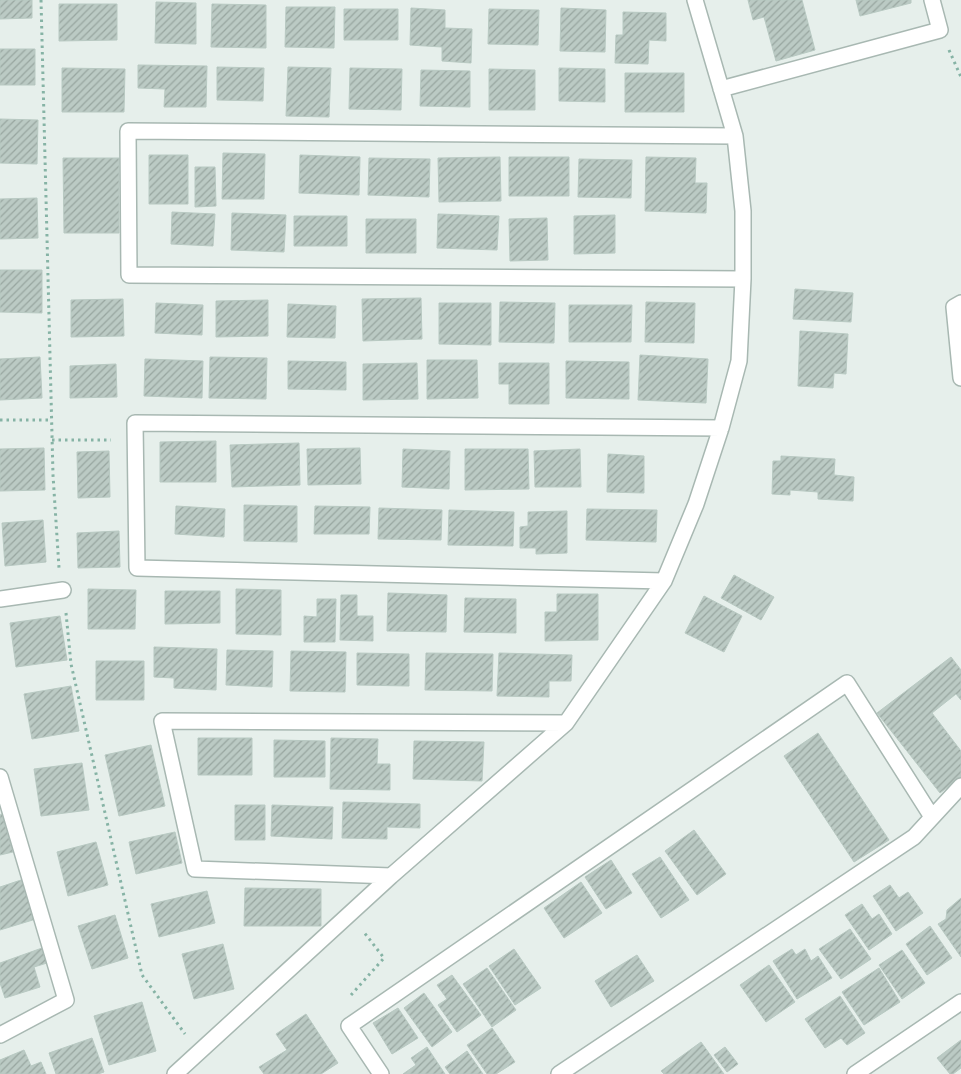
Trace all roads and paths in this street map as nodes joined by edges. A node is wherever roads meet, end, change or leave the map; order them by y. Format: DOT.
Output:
graph roads {
  1 [pos="41,0"];
  2 [pos="695,0"];
  3 [pos="932,0"];
  4 [pos="940,30"];
  5 [pos="961,77"];
  6 [pos="721,90"];
  7 [pos="735,136"];
  8 [pos="743,279"];
  9 [pos="961,303"];
  10 [pos="961,378"];
  11 [pos="0,420"];
  12 [pos="52,420"];
  13 [pos="720,428"];
  14 [pos="52,440"];
  15 [pos="135,440"];
  16 [pos="664,581"];
  17 [pos="63,590"];
  18 [pos="0,599"];
  19 [pos="566,724"];
  20 [pos="0,777"];
  21 [pos="961,786"];
  22 [pos="932,817"];
  23 [pos="391,876"];
  24 [pos="350,913"];
  25 [pos="350,995"];
  26 [pos="961,1002"];
  27 [pos="183,1032"];
  28 [pos="0,1035"];
  29 [pos="175,1074"];
  30 [pos="381,1074"];
  31 [pos="559,1074"];
  32 [pos="855,1074"];
  1 -- 12 [label="path"];
  2 -- 6 [label="street"];
  3 -- 4 [label="street"];
  4 -- 5 [label="path"];
  4 -- 6 [label="street"];
  6 -- 7 [label="street"];
  7 -- 8 [label="street"];
  7 -- 8 [label="street"];
  8 -- 13 [label="street"];
  9 -- 10 [label="street"];
  11 -- 12 [label="path"];
  12 -- 14 [label="path"];
  13 -- 15 [label="street"];
  13 -- 16 [label="street"];
  14 -- 15 [label="path"];
  14 -- 17 [label="path"];
  15 -- 16 [label="street"];
  16 -- 19 [label="street"];
  17 -- 18 [label="street"];
  17 -- 27 [label="path"];
  19 -- 23 [label="street"];
  19 -- 23 [label="street"];
  20 -- 28 [label="street"];
  21 -- 22 [label="street"];
  22 -- 30 [label="street"];
  22 -- 31 [label="street"];
  23 -- 24 [label="street"];
  24 -- 25 [label="path"];
  24 -- 29 [label="street"];
  26 -- 32 [label="street"];
}
